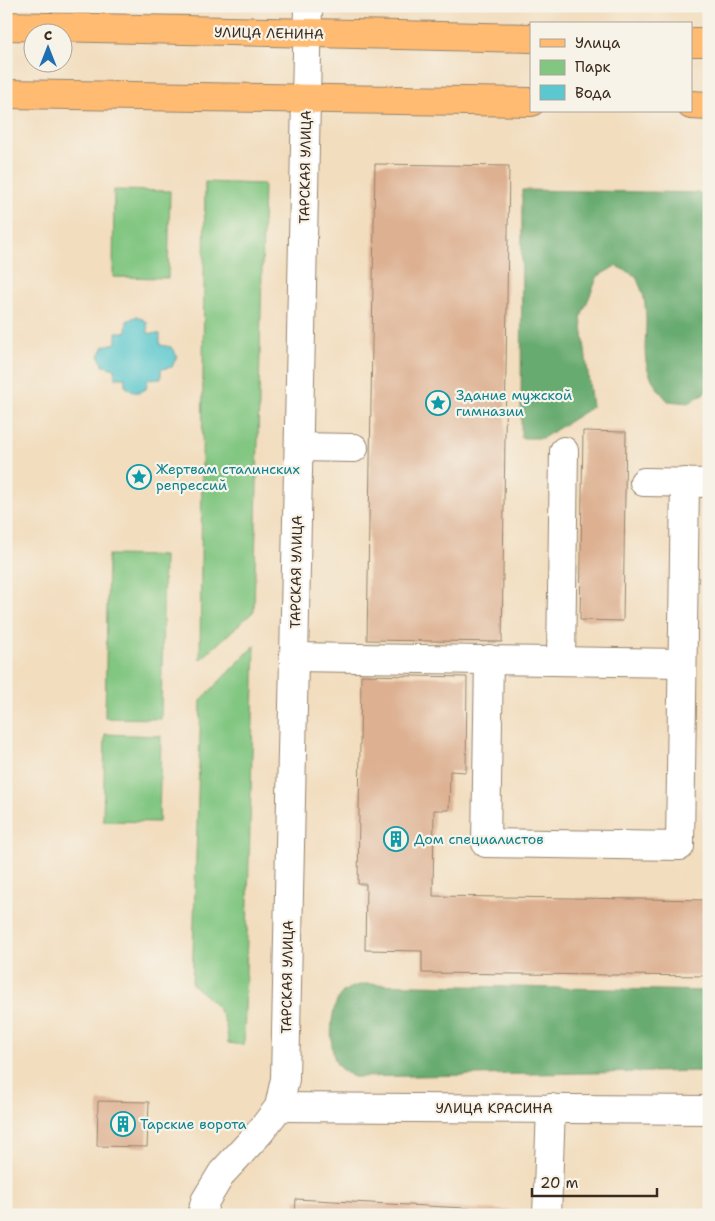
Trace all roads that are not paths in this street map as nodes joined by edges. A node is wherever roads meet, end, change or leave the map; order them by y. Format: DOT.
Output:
graph roads {
  1 [pos="308,6"];
  2 [pos="6,26"];
  3 [pos="308,34"];
  4 [pos="530,38"];
  5 [pos="692,42"];
  6 [pos="709,42"];
  7 [pos="6,94"];
  8 [pos="306,100"];
  9 [pos="530,102"];
  10 [pos="692,105"];
  11 [pos="709,106"];
  12 [pos="299,447"];
  13 [pos="354,448"];
  14 [pos="564,451"];
  15 [pos="644,482"];
  16 [pos="697,482"];
  17 [pos="294,657"];
  18 [pos="489,659"];
  19 [pos="560,661"];
  20 [pos="682,663"];
  21 [pos="279,1107"];
  22 [pos="551,1108"];
  23 [pos="709,1110"];
  24 [pos="202,1215"];
  25 [pos="546,1215"];
  1 -- 3 [label="street, ТАРСКАЯ УЛИЦА"];
  2 -- 3 [label="main road, УЛИЦА ЛЕНИНА"];
  3 -- 4 [label="main road, УЛИЦА ЛЕНИНА"];
  3 -- 8 [label="street, ТАРСКАЯ УЛИЦА"];
  5 -- 6 [label="main road"];
  7 -- 8 [label="main road"];
  8 -- 9 [label="main road"];
  8 -- 12 [label="street, ТАРСКАЯ УЛИЦА"];
  10 -- 11 [label="main road"];
  12 -- 13 [label="street"];
  12 -- 17 [label="street, ТАРСКАЯ УЛИЦА"];
  14 -- 19 [label="street"];
  15 -- 16 [label="street"];
  16 -- 20 [label="street"];
  17 -- 18 [label="street"];
  17 -- 21 [label="street, ТАРСКАЯ УЛИЦА"];
  18 -- 19 [label="street"];
  18 -- 20 [label="street"];
  19 -- 20 [label="street"];
  21 -- 22 [label="street, УЛИЦА КРАСИНА"];
  21 -- 24 [label="street"];
  22 -- 23 [label="street, УЛИЦА КРАСИНА"];
  22 -- 25 [label="street"];
}
